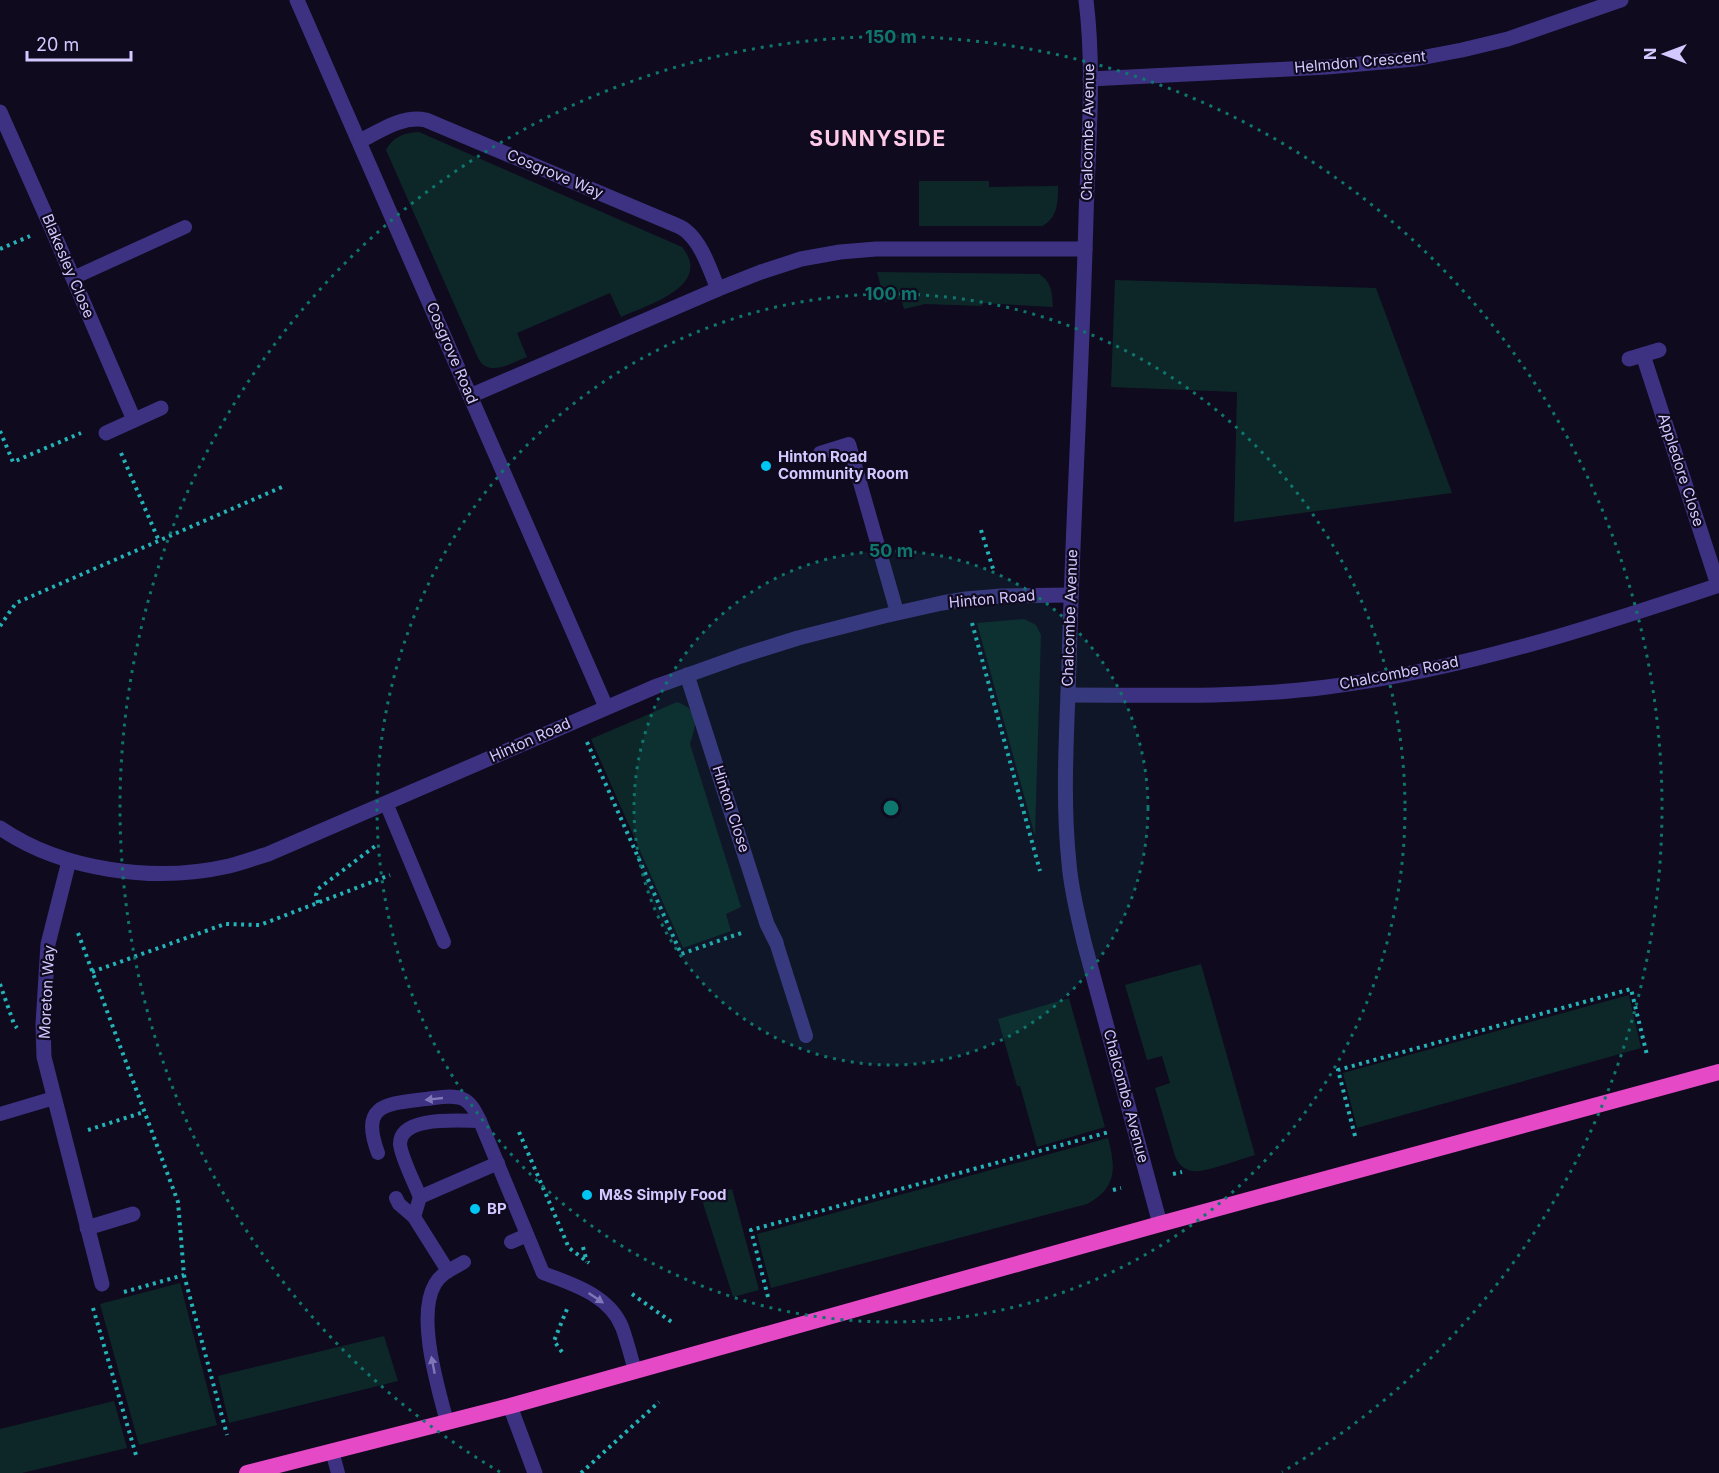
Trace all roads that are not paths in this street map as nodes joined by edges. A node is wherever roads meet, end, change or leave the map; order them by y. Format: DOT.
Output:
graph roads {
  1 [pos="297,0"];
  2 [pos="1086,0"];
  3 [pos="1621,0"];
  4 [pos="1090,79"];
  5 [pos="0,112"];
  6 [pos="360,141"];
  7 [pos="186,227"];
  8 [pos="1085,249"];
  9 [pos="73,278"];
  10 [pos="718,289"];
  11 [pos="1659,350"];
  12 [pos="470,396"];
  13 [pos="162,408"];
  14 [pos="134,420"];
  15 [pos="109,432"];
  16 [pos="820,453"];
  17 [pos="1719,585"];
  18 [pos="1071,595"];
  19 [pos="897,612"];
  20 [pos="687,675"];
  21 [pos="1068,694"];
  22 [pos="606,707"];
  23 [pos="386,803"];
  24 [pos="0,828"];
  25 [pos="69,861"];
  26 [pos="444,942"];
  27 [pos="776,942"];
  28 [pos="806,1036"];
  29 [pos="1719,1072"];
  30 [pos="54,1098"];
  31 [pos="0,1114"];
  32 [pos="480,1121"];
  33 [pos="378,1153"];
  34 [pos="498,1163"];
  35 [pos="420,1197"];
  36 [pos="396,1198"];
  37 [pos="133,1214"];
  38 [pos="414,1217"];
  39 [pos="1160,1224"];
  40 [pos="87,1228"];
  41 [pos="527,1235"];
  42 [pos="511,1242"];
  43 [pos="465,1262"];
  44 [pos="448,1271"];
  45 [pos="102,1284"];
  46 [pos="635,1371"];
  47 [pos="510,1406"];
  48 [pos="447,1422"];
  49 [pos="332,1451"];
  50 [pos="247,1473"];
  51 [pos="338,1473"];
  52 [pos="535,1473"];
  1 -- 6 [label="street, Cosgrove Road"];
  2 -- 4 [label="street, Chalcombe Avenue"];
  3 -- 4 [label="street, Helmdon Crescent"];
  4 -- 8 [label="street, Chalcombe Avenue"];
  5 -- 9 [label="street, Blakesley Close"];
  6 -- 10 [label="street, Cosgrove Way"];
  6 -- 12 [label="street, Cosgrove Road"];
  7 -- 9 [label="lane"];
  8 -- 10 [label="street"];
  8 -- 18 [label="street, Chalcombe Avenue"];
  9 -- 14 [label="street, Blakesley Close"];
  10 -- 12 [label="street"];
  11 -- 17 [label="street, Appledore Close"];
  12 -- 22 [label="street, Cosgrove Road"];
  13 -- 14 [label="street"];
  14 -- 15 [label="street"];
  16 -- 19 [label="lane"];
  17 -- 21 [label="street, Chalcombe Road"];
  18 -- 19 [label="street, Hinton Road"];
  18 -- 21 [label="street, Chalcombe Avenue"];
  19 -- 20 [label="street, Hinton Road"];
  20 -- 22 [label="street, Hinton Road"];
  20 -- 27 [label="street, Hinton Close"];
  21 -- 39 [label="street, Chalcombe Avenue"];
  22 -- 23 [label="street, Hinton Road"];
  23 -- 25 [label="street, Hinton Road"];
  23 -- 26 [label="lane"];
  24 -- 25 [label="street, Hinton Road"];
  25 -- 30 [label="street, Moreton Way"];
  27 -- 28 [label="lane"];
  29 -- 39 [label="highway"];
  30 -- 31 [label="lane"];
  30 -- 40 [label="street, Moreton Way"];
  32 -- 33 [label="lane, one-way"];
  32 -- 34 [label="lane"];
  32 -- 35 [label="lane"];
  34 -- 35 [label="lane"];
  34 -- 41 [label="lane"];
  35 -- 38 [label="lane"];
  36 -- 38 [label="lane"];
  37 -- 40 [label="street"];
  38 -- 44 [label="lane"];
  39 -- 46 [label="highway"];
  40 -- 45 [label="street, Moreton Way"];
  41 -- 42 [label="lane"];
  41 -- 46 [label="lane, one-way"];
  43 -- 44 [label="lane"];
  48 -- 44 [label="lane, one-way"];
  46 -- 47 [label="highway"];
  47 -- 48 [label="highway"];
  47 -- 52 [label="street"];
  48 -- 49 [label="highway"];
  49 -- 50 [label="highway"];
  49 -- 51 [label="lane"];
}
